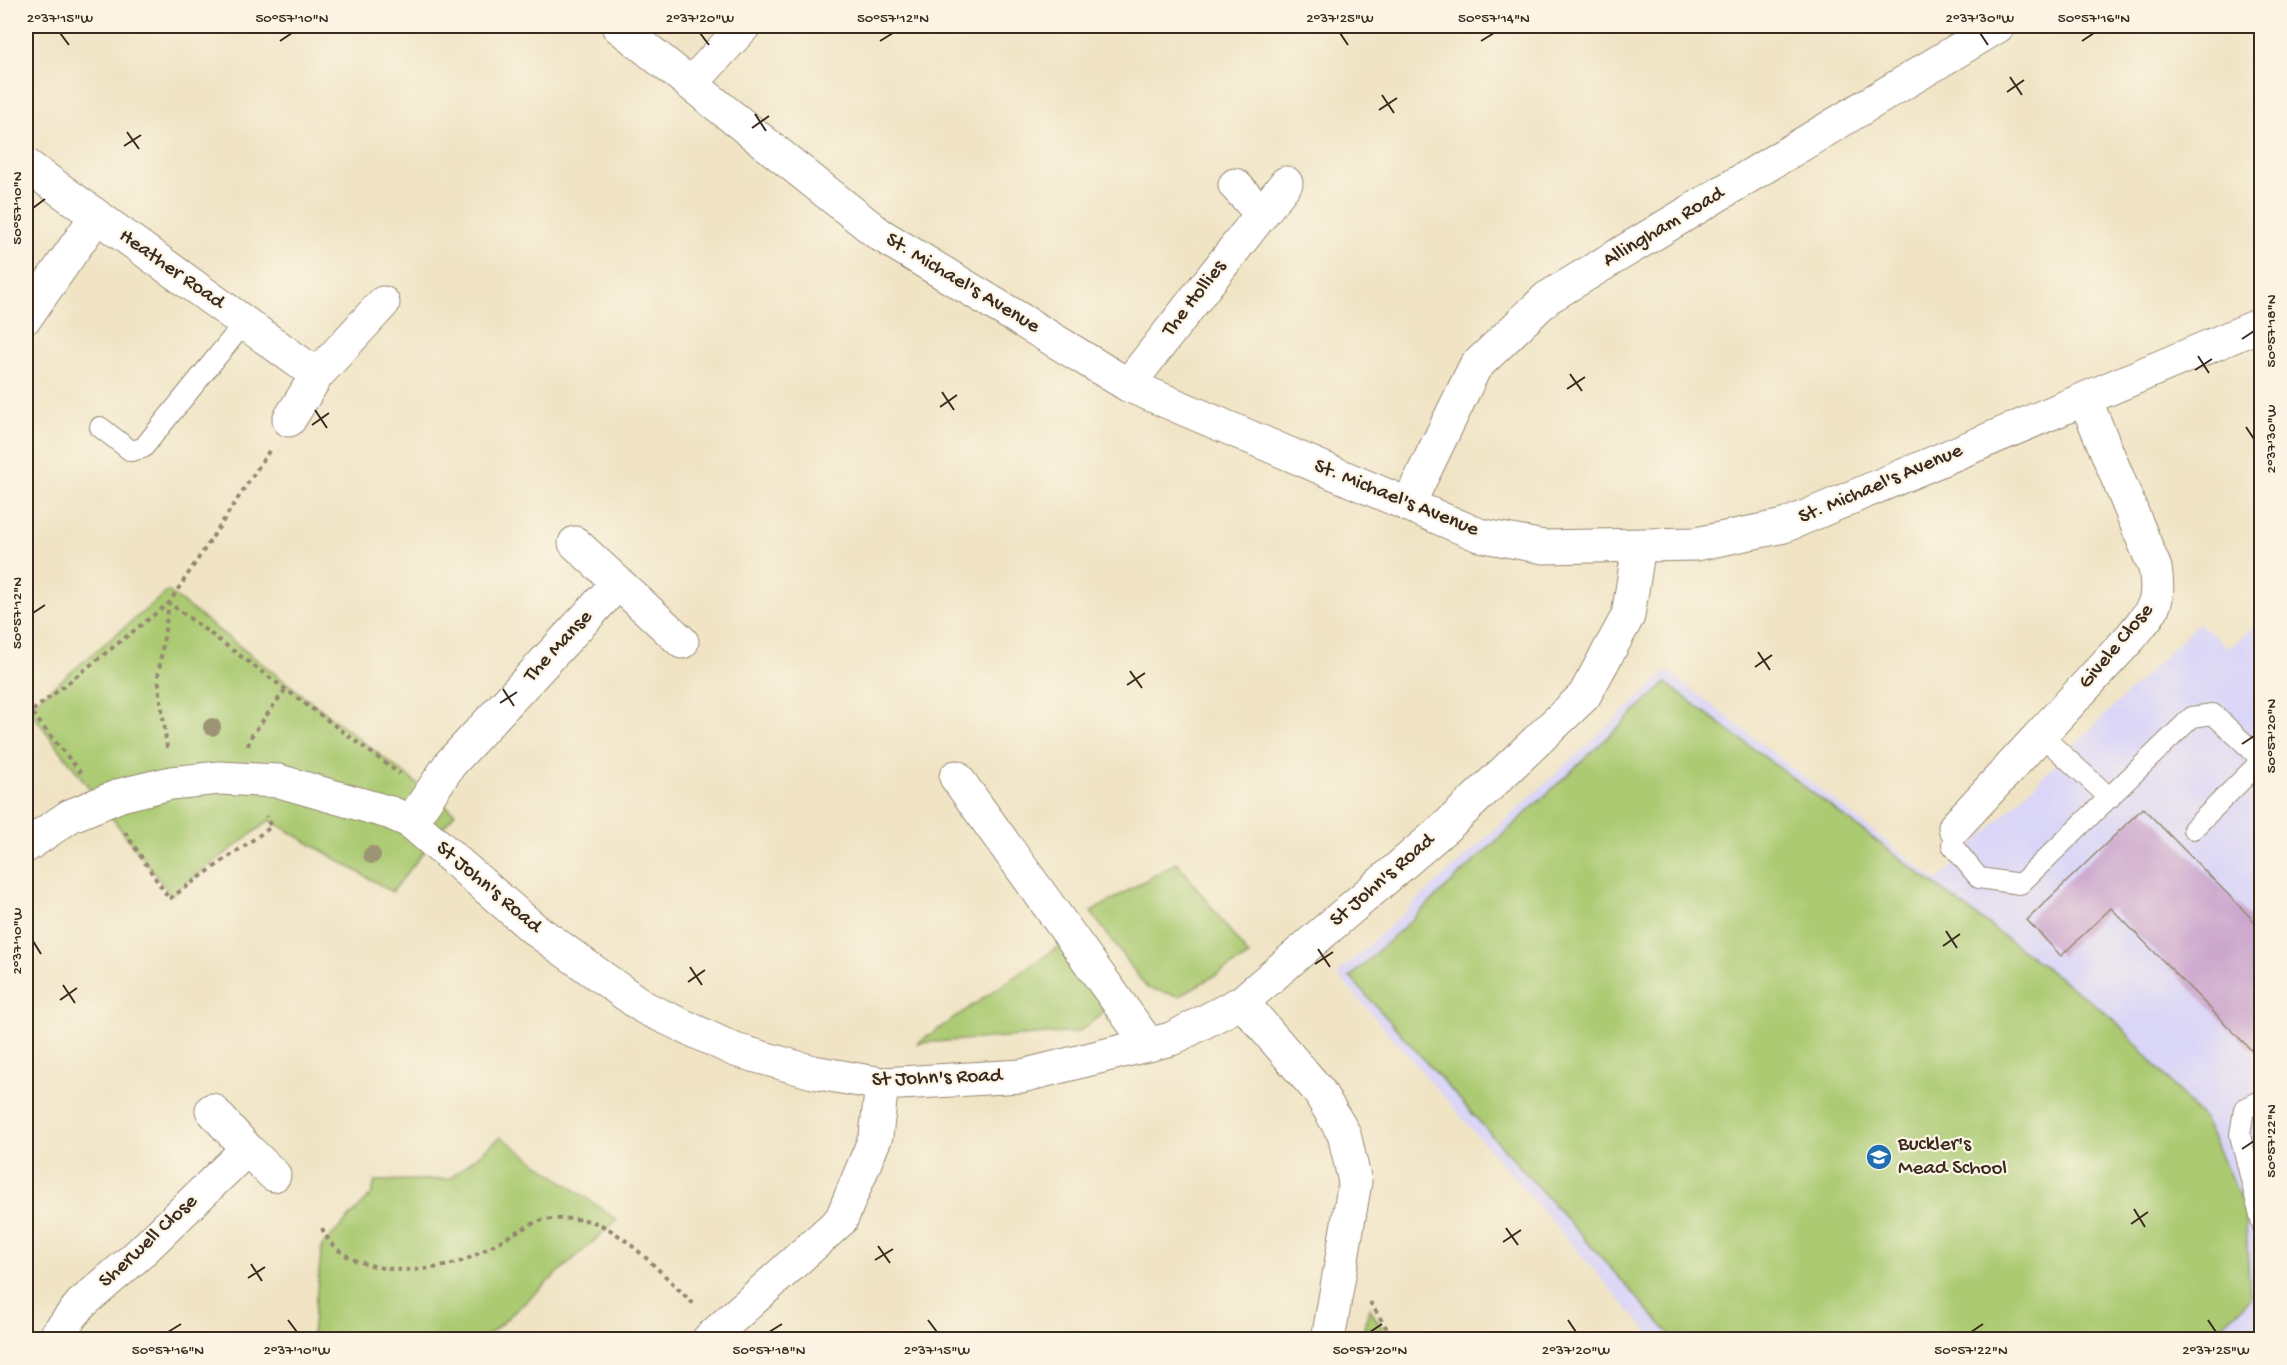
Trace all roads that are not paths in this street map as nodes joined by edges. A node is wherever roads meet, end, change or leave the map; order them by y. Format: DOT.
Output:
graph roads {
  1 [pos="618,26"];
  2 [pos="744,26"];
  3 [pos="1998,26"];
  4 [pos="691,84"];
  5 [pos="26,165"];
  6 [pos="1286,183"];
  7 [pos="1235,185"];
  8 [pos="1261,213"];
  9 [pos="96,217"];
  10 [pos="383,303"];
  11 [pos="26,317"];
  12 [pos="245,322"];
  13 [pos="2262,324"];
  14 [pos="317,375"];
  15 [pos="1128,385"];
  16 [pos="2085,399"];
  17 [pos="289,420"];
  18 [pos="100,428"];
  19 [pos="1408,505"];
  20 [pos="574,543"];
  21 [pos="1639,546"];
  22 [pos="618,583"];
  23 [pos="682,642"];
  24 [pos="2040,735"];
  25 [pos="956,777"];
  26 [pos="2110,798"];
  27 [pos="411,822"];
  28 [pos="1955,827"];
  29 [pos="2193,829"];
  30 [pos="26,846"];
  31 [pos="1242,1002"];
  32 [pos="1149,1045"];
  33 [pos="882,1084"];
  34 [pos="2262,1100"];
  35 [pos="212,1110"];
  36 [pos="247,1149"];
  37 [pos="274,1175"];
  38 [pos="2262,1224"];
  39 [pos="715,1334"];
  40 [pos="56,1340"];
  41 [pos="1328,1340"];
  1 -- 4 [label="street, St. Michael's Avenue"];
  2 -- 4 [label="street"];
  3 -- 19 [label="street, Allingham Road"];
  4 -- 15 [label="street, St. Michael's Avenue"];
  5 -- 9 [label="street, Heather Road"];
  6 -- 8 [label="street, The Hollies"];
  7 -- 8 [label="street"];
  8 -- 15 [label="street, The Hollies"];
  9 -- 11 [label="street"];
  9 -- 12 [label="street, Heather Road"];
  10 -- 14 [label="street"];
  12 -- 14 [label="street, Heather Road"];
  12 -- 18 [label="lane"];
  13 -- 16 [label="street, St. Michael's Avenue"];
  14 -- 17 [label="street"];
  15 -- 19 [label="street, St. Michael's Avenue"];
  16 -- 21 [label="street, St. Michael's Avenue"];
  16 -- 24 [label="street, Givele Close"];
  19 -- 21 [label="street, St. Michael's Avenue"];
  20 -- 22 [label="street"];
  21 -- 31 [label="street, St John's Road"];
  22 -- 23 [label="street"];
  22 -- 27 [label="street, The Manse"];
  24 -- 26 [label="lane"];
  24 -- 28 [label="street, Givele Close"];
  25 -- 32 [label="street"];
  26 -- 28 [label="lane"];
  26 -- 29 [label="lane"];
  27 -- 30 [label="street, St John's Road"];
  27 -- 33 [label="street, St John's Road"];
  31 -- 32 [label="street, St John's Road"];
  31 -- 41 [label="street"];
  32 -- 33 [label="street, St John's Road"];
  33 -- 39 [label="street"];
  34 -- 38 [label="lane"];
  35 -- 36 [label="street"];
  36 -- 37 [label="street"];
  36 -- 40 [label="street, Sherwell Close"];
}
